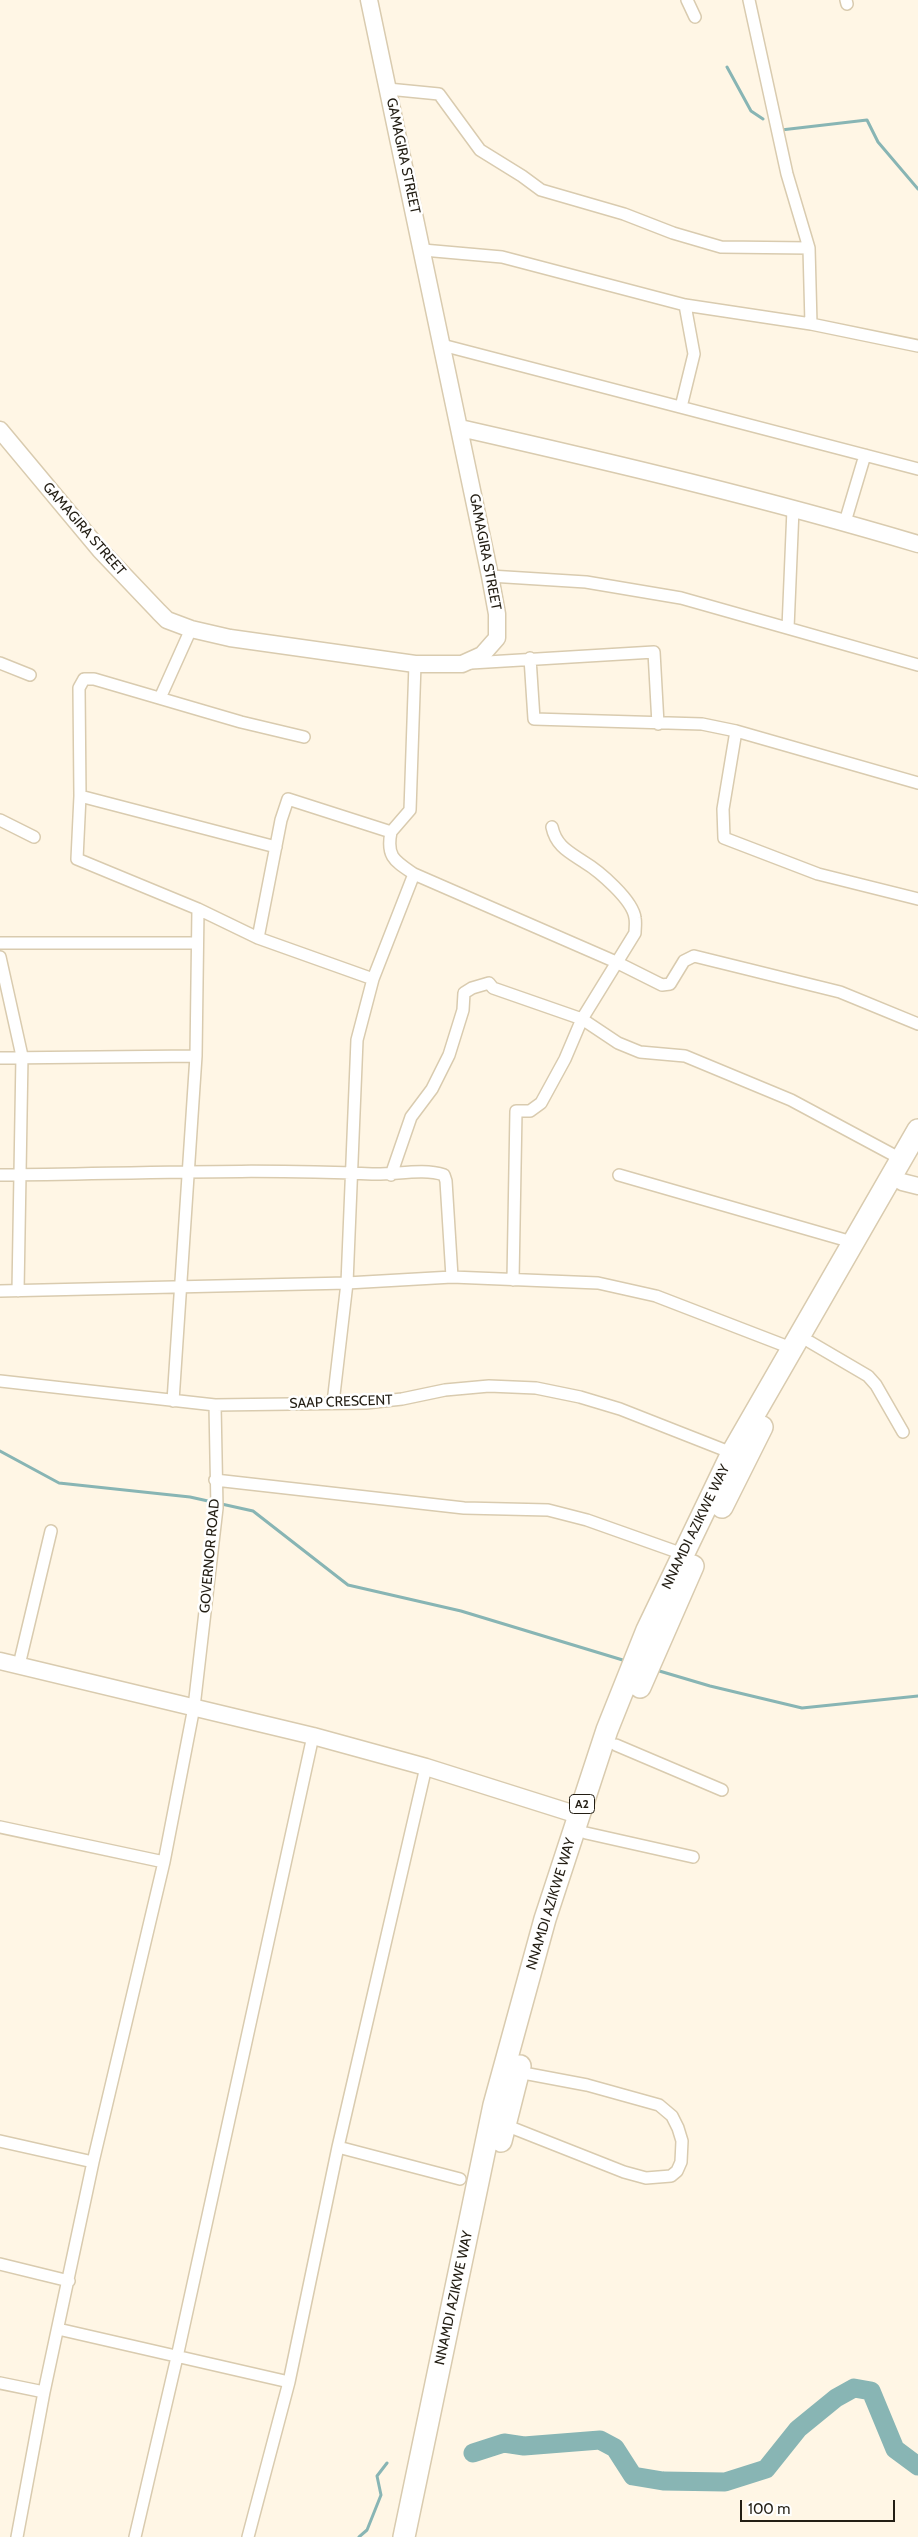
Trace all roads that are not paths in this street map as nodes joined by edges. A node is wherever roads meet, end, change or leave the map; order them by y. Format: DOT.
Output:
graph roads {
  1 [pos="369,0"];
  2 [pos="687,0"];
  3 [pos="749,0"];
  4 [pos="695,17"];
  5 [pos="388,89"];
  6 [pos="809,248"];
  7 [pos="423,250"];
  8 [pos="685,305"];
  9 [pos="811,324"];
  10 [pos="442,345"];
  11 [pos="918,346"];
  12 [pos="681,407"];
  13 [pos="460,428"];
  14 [pos="0,430"];
  15 [pos="865,455"];
  16 [pos="918,469"];
  17 [pos="793,509"];
  18 [pos="845,522"];
  19 [pos="918,544"];
  20 [pos="490,576"];
  21 [pos="788,628"];
  22 [pos="191,629"];
  23 [pos="530,658"];
  24 [pos="0,663"];
  25 [pos="415,664"];
  26 [pos="462,664"];
  27 [pos="918,665"];
  28 [pos="30,675"];
  29 [pos="160,698"];
  30 [pos="658,724"];
  31 [pos="736,731"];
  32 [pos="304,737"];
  33 [pos="918,783"];
  34 [pos="80,796"];
  35 [pos="0,820"];
  36 [pos="552,827"];
  37 [pos="390,832"];
  38 [pos="34,837"];
  39 [pos="276,847"];
  40 [pos="414,874"];
  41 [pos="918,899"];
  42 [pos="198,909"];
  43 [pos="258,938"];
  44 [pos="0,943"];
  45 [pos="197,943"];
  46 [pos="0,957"];
  47 [pos="616,962"];
  48 [pos="373,979"];
  49 [pos="582,1019"];
  50 [pos="918,1024"];
  51 [pos="22,1056"];
  52 [pos="196,1056"];
  53 [pos="0,1058"];
  54 [pos="918,1130"];
  55 [pos="910,1156"];
  56 [pos="189,1172"];
  57 [pos="352,1173"];
  58 [pos="391,1174"];
  59 [pos="0,1175"];
  60 [pos="22,1175"];
  61 [pos="619,1175"];
  62 [pos="910,1184"];
  63 [pos="852,1242"];
  64 [pos="452,1277"];
  65 [pos="513,1280"];
  66 [pos="347,1283"];
  67 [pos="182,1286"];
  68 [pos="0,1291"];
  69 [pos="18,1291"];
  70 [pos="800,1345"];
  71 [pos="0,1382"];
  72 [pos="173,1401"];
  73 [pos="333,1403"];
  74 [pos="215,1405"];
  75 [pos="903,1432"];
  76 [pos="732,1453"];
  77 [pos="215,1480"];
  78 [pos="51,1531"];
  79 [pos="683,1554"];
  80 [pos="0,1661"];
  81 [pos="19,1665"];
  82 [pos="194,1707"];
  83 [pos="313,1736"];
  84 [pos="616,1745"];
  85 [pos="426,1766"];
  86 [pos="722,1790"];
  87 [pos="585,1823"];
  88 [pos="0,1827"];
  89 [pos="693,1857"];
  90 [pos="164,1862"];
  91 [pos="518,2072"];
  92 [pos="505,2125"];
  93 [pos="0,2141"];
  94 [pos="338,2147"];
  95 [pos="93,2162"];
  96 [pos="460,2178"];
  97 [pos="0,2264"];
  98 [pos="69,2281"];
  99 [pos="58,2329"];
  100 [pos="177,2357"];
  101 [pos="289,2382"];
  102 [pos="0,2383"];
  103 [pos="44,2392"];
  104 [pos="17,2537"];
  105 [pos="135,2537"];
  106 [pos="248,2537"];
  107 [pos="404,2537"];
  108 [pos="417,2537"];
  1 -- 5 [label="street, GAMAGIRA STREET"];
  2 -- 4 [label="street"];
  3 -- 6 [label="street"];
  5 -- 6 [label="street"];
  5 -- 7 [label="street, GAMAGIRA STREET"];
  6 -- 9 [label="street"];
  7 -- 8 [label="street"];
  7 -- 10 [label="street, GAMAGIRA STREET"];
  8 -- 9 [label="street"];
  8 -- 12 [label="street"];
  9 -- 11 [label="street"];
  10 -- 12 [label="street"];
  10 -- 13 [label="street, GAMAGIRA STREET"];
  12 -- 15 [label="street"];
  13 -- 17 [label="street"];
  13 -- 20 [label="street, GAMAGIRA STREET"];
  14 -- 22 [label="street, GAMAGIRA STREET"];
  15 -- 16 [label="street"];
  15 -- 18 [label="street"];
  17 -- 18 [label="street"];
  17 -- 21 [label="street"];
  18 -- 19 [label="street"];
  20 -- 21 [label="street"];
  20 -- 26 [label="street, GAMAGIRA STREET"];
  21 -- 27 [label="street"];
  22 -- 25 [label="street, GAMAGIRA STREET"];
  22 -- 29 [label="street"];
  23 -- 26 [label="street"];
  23 -- 30 [label="street"];
  23 -- 30 [label="street"];
  24 -- 28 [label="street"];
  25 -- 26 [label="street, GAMAGIRA STREET"];
  25 -- 37 [label="street"];
  29 -- 32 [label="street"];
  29 -- 34 [label="street"];
  30 -- 31 [label="street"];
  31 -- 33 [label="street"];
  31 -- 41 [label="street"];
  34 -- 39 [label="street"];
  34 -- 42 [label="street"];
  35 -- 38 [label="street"];
  36 -- 47 [label="street"];
  37 -- 39 [label="street"];
  37 -- 40 [label="street"];
  39 -- 43 [label="street"];
  40 -- 47 [label="street"];
  40 -- 48 [label="street"];
  42 -- 43 [label="street"];
  42 -- 45 [label="street"];
  43 -- 48 [label="street"];
  44 -- 45 [label="street"];
  45 -- 52 [label="street"];
  46 -- 51 [label="street"];
  47 -- 49 [label="street"];
  47 -- 50 [label="street"];
  48 -- 57 [label="street"];
  49 -- 55 [label="street"];
  49 -- 58 [label="street"];
  49 -- 65 [label="street"];
  51 -- 52 [label="street"];
  51 -- 53 [label="street"];
  51 -- 60 [label="street"];
  52 -- 56 [label="street"];
  54 -- 55 [label="highway, NNAMDI AZIKWE WAY / A2"];
  55 -- 62 [label="highway, NNAMDI AZIKWE WAY / A2"];
  55 -- 63 [label="highway, NNAMDI AZIKWE WAY / A2"];
  56 -- 57 [label="street"];
  56 -- 60 [label="street"];
  56 -- 67 [label="street"];
  57 -- 58 [label="street"];
  57 -- 66 [label="street"];
  58 -- 64 [label="street"];
  59 -- 60 [label="street"];
  60 -- 69 [label="street"];
  61 -- 63 [label="street"];
  62 -- 70 [label="highway, NNAMDI AZIKWE WAY / A2"];
  63 -- 70 [label="highway, NNAMDI AZIKWE WAY / A2"];
  64 -- 65 [label="street"];
  64 -- 66 [label="street"];
  65 -- 70 [label="street"];
  66 -- 67 [label="street"];
  66 -- 73 [label="street"];
  67 -- 69 [label="street"];
  67 -- 72 [label="street"];
  68 -- 69 [label="street"];
  70 -- 75 [label="street"];
  70 -- 76 [label="highway, NNAMDI AZIKWE WAY / A2"];
  70 -- 84 [label="highway, NNAMDI AZIKWE WAY / A2"];
  71 -- 72 [label="street, SAAP CRESCENT"];
  72 -- 74 [label="street, SAAP CRESCENT"];
  73 -- 74 [label="street, SAAP CRESCENT"];
  73 -- 76 [label="street, SAAP CRESCENT"];
  74 -- 77 [label="street, GOVERNOR ROAD"];
  76 -- 79 [label="highway, NNAMDI AZIKWE WAY / A2"];
  77 -- 79 [label="street"];
  77 -- 82 [label="street, GOVERNOR ROAD"];
  78 -- 81 [label="street"];
  79 -- 87 [label="highway, NNAMDI AZIKWE WAY / A2"];
  80 -- 81 [label="street"];
  81 -- 82 [label="street"];
  82 -- 83 [label="street"];
  82 -- 90 [label="street, GOVERNOR ROAD"];
  83 -- 85 [label="street"];
  83 -- 100 [label="street"];
  84 -- 86 [label="street"];
  84 -- 87 [label="highway, NNAMDI AZIKWE WAY / A2"];
  85 -- 87 [label="street"];
  85 -- 94 [label="street"];
  87 -- 89 [label="street"];
  87 -- 91 [label="highway, NNAMDI AZIKWE WAY / A2"];
  87 -- 107 [label="highway, NNAMDI AZIKWE WAY / A2"];
  88 -- 90 [label="street"];
  90 -- 95 [label="street, GOVERNOR ROAD"];
  91 -- 92 [label="highway, NNAMDI AZIKWE WAY / A2"];
  91 -- 92 [label="street"];
  92 -- 108 [label="highway, NNAMDI AZIKWE WAY / A2"];
  93 -- 95 [label="street"];
  94 -- 96 [label="street"];
  94 -- 101 [label="street"];
  95 -- 98 [label="street, GOVERNOR ROAD"];
  97 -- 98 [label="street"];
  98 -- 99 [label="street, GOVERNOR ROAD"];
  99 -- 100 [label="street"];
  99 -- 103 [label="street, GOVERNOR ROAD"];
  100 -- 101 [label="street"];
  100 -- 105 [label="street"];
  101 -- 106 [label="street"];
  102 -- 103 [label="street"];
  103 -- 104 [label="street, GOVERNOR ROAD"];
}
